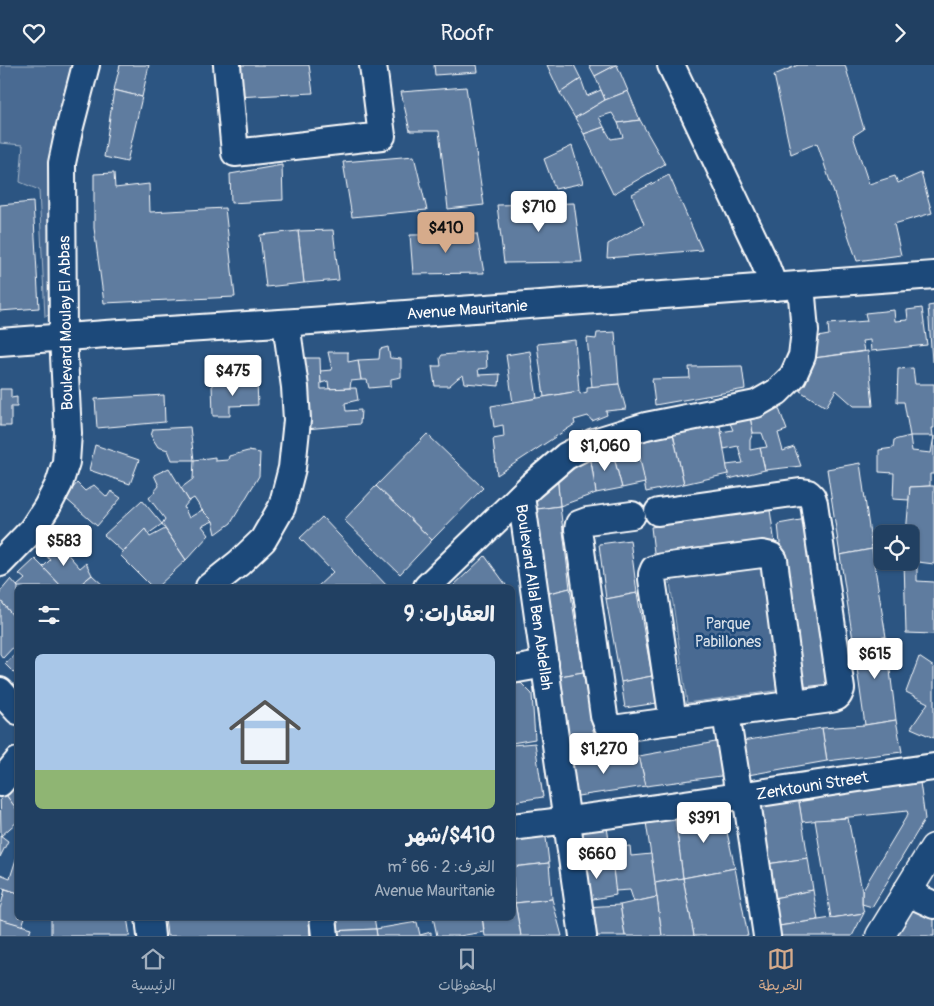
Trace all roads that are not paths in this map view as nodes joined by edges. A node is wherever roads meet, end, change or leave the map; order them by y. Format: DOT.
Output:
graph roads {
  1 [pos="86,65"];
  2 [pos="227,65"];
  3 [pos="373,65"];
  4 [pos="671,65"];
  5 [pos="934,275"];
  6 [pos="802,285"];
  7 [pos="774,287"];
  8 [pos="286,323"];
  9 [pos="62,337"];
  10 [pos="0,342"];
  11 [pos="521,495"];
  12 [pos="658,512"];
  13 [pos="632,515"];
  14 [pos="0,563"];
  15 [pos="211,585"];
  16 [pos="429,585"];
  17 [pos="545,664"];
  18 [pos="515,669"];
  19 [pos="0,691"];
  20 [pos="793,705"];
  21 [pos="15,708"];
  22 [pos="726,714"];
  23 [pos="673,721"];
  24 [pos="15,765"];
  25 [pos="934,767"];
  26 [pos="0,783"];
  27 [pos="742,796"];
  28 [pos="566,821"];
  29 [pos="515,827"];
  30 [pos="934,848"];
  31 [pos="906,892"];
  32 [pos="934,905"];
  33 [pos="149,920"];
  34 [pos="323,920"];
  35 [pos="151,936"];
  36 [pos="325,936"];
  37 [pos="583,936"];
  38 [pos="767,936"];
  39 [pos="880,936"];
  1 -- 9 [label="street, Boulevard Moulay El Abbas"];
  2 -- 3 [label="street"];
  4 -- 7 [label="street"];
  5 -- 6 [label="street, Avenue Mauritanie"];
  6 -- 7 [label="street, Avenue Mauritanie"];
  6 -- 11 [label="street"];
  7 -- 8 [label="street, Avenue Mauritanie"];
  8 -- 9 [label="street, Avenue Mauritanie"];
  8 -- 15 [label="street"];
  9 -- 10 [label="street, Avenue Mauritanie"];
  9 -- 14 [label="street, Boulevard Moulay El Abbas"];
  11 -- 16 [label="street"];
  11 -- 17 [label="street, Boulevard Allal Ben Abdellah"];
  12 -- 20 [label="street"];
  13 -- 23 [label="street"];
  17 -- 18 [label="street"];
  17 -- 28 [label="street, Boulevard Allal Ben Abdellah"];
  19 -- 21 [label="street"];
  20 -- 22 [label="street"];
  20 -- 23 [label="street"];
  22 -- 23 [label="street"];
  22 -- 27 [label="street"];
  24 -- 26 [label="street"];
  25 -- 27 [label="street, Zerktouni Street"];
  27 -- 28 [label="street, Zerktouni Street"];
  27 -- 38 [label="street"];
  28 -- 29 [label="street, Zerktouni Street"];
  28 -- 37 [label="street, Boulevard Allal Ben Abdellah"];
  30 -- 31 [label="main road"];
  31 -- 32 [label="street"];
  31 -- 39 [label="main road"];
  33 -- 35 [label="street"];
  34 -- 36 [label="street"];
}
